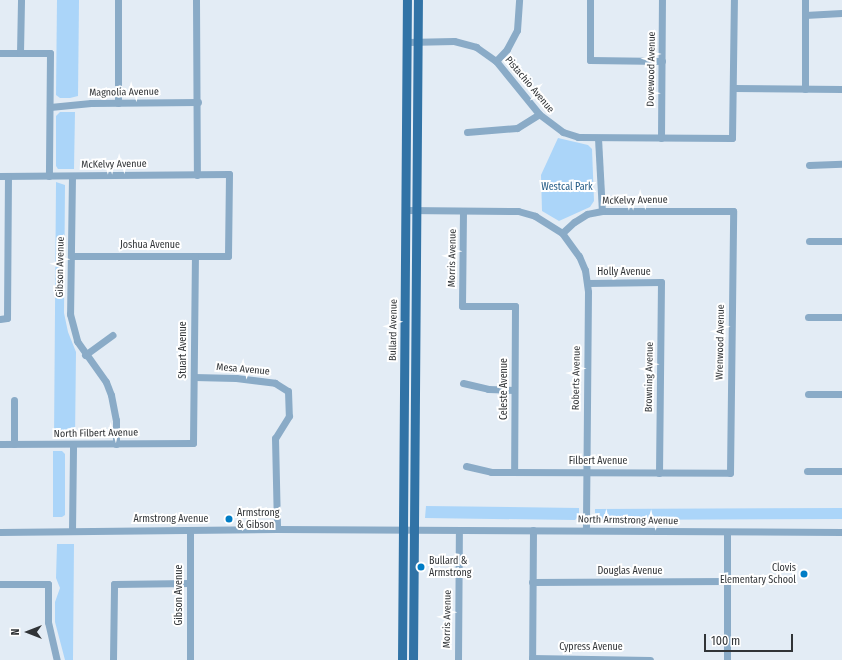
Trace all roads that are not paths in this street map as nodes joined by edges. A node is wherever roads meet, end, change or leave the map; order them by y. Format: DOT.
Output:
graph roads {
  1 [pos="21,0"];
  2 [pos="118,0"];
  3 [pos="196,0"];
  4 [pos="407,0"];
  5 [pos="418,0"];
  6 [pos="519,0"];
  7 [pos="590,0"];
  8 [pos="662,0"];
  9 [pos="734,0"];
  10 [pos="805,0"];
  11 [pos="842,13"];
  12 [pos="805,15"];
  13 [pos="407,42"];
  14 [pos="418,42"];
  15 [pos="0,53"];
  16 [pos="20,53"];
  17 [pos="496,61"];
  18 [pos="662,61"];
  19 [pos="733,88"];
  20 [pos="805,89"];
  21 [pos="842,89"];
  22 [pos="118,102"];
  23 [pos="198,102"];
  24 [pos="50,107"];
  25 [pos="539,114"];
  26 [pos="468,132"];
  27 [pos="598,138"];
  28 [pos="661,138"];
  29 [pos="842,164"];
  30 [pos="809,165"];
  31 [pos="197,175"];
  32 [pos="0,176"];
  33 [pos="8,176"];
  34 [pos="49,176"];
  35 [pos="72,176"];
  36 [pos="406,210"];
  37 [pos="417,210"];
  38 [pos="463,211"];
  39 [pos="602,211"];
  40 [pos="733,211"];
  41 [pos="562,233"];
  42 [pos="809,241"];
  43 [pos="842,241"];
  44 [pos="72,256"];
  45 [pos="195,256"];
  46 [pos="228,256"];
  47 [pos="660,282"];
  48 [pos="588,283"];
  49 [pos="515,306"];
  50 [pos="808,317"];
  51 [pos="842,318"];
  52 [pos="4,319"];
  53 [pos="113,335"];
  54 [pos="85,355"];
  55 [pos="194,377"];
  56 [pos="463,383"];
  57 [pos="514,390"];
  58 [pos="808,394"];
  59 [pos="842,394"];
  60 [pos="14,400"];
  61 [pos="193,443"];
  62 [pos="0,444"];
  63 [pos="14,444"];
  64 [pos="116,444"];
  65 [pos="73,445"];
  66 [pos="466,466"];
  67 [pos="807,471"];
  68 [pos="842,471"];
  69 [pos="514,472"];
  70 [pos="586,472"];
  71 [pos="659,473"];
  72 [pos="730,473"];
  73 [pos="277,529"];
  74 [pos="190,530"];
  75 [pos="403,530"];
  76 [pos="414,530"];
  77 [pos="459,530"];
  78 [pos="533,530"];
  79 [pos="586,530"];
  80 [pos="72,531"];
  81 [pos="0,532"];
  82 [pos="727,532"];
  83 [pos="842,532"];
  84 [pos="532,582"];
  85 [pos="727,582"];
  86 [pos="190,583"];
  87 [pos="0,584"];
  88 [pos="650,659"];
  89 [pos="57,660"];
  90 [pos="112,660"];
  91 [pos="190,660"];
  92 [pos="402,660"];
  93 [pos="413,660"];
  94 [pos="458,660"];
  95 [pos="727,660"];
  1 -- 16 [label="street"];
  2 -- 22 [label="street"];
  3 -- 23 [label="street"];
  4 -- 13 [label="main road, Bullard Avenue"];
  5 -- 14 [label="main road"];
  6 -- 17 [label="street"];
  7 -- 18 [label="street"];
  8 -- 18 [label="street, Dovewood Avenue"];
  9 -- 19 [label="street"];
  10 -- 12 [label="street"];
  11 -- 12 [label="street"];
  12 -- 20 [label="street"];
  13 -- 14 [label="street, Pistachio Avenue"];
  13 -- 36 [label="main road, Bullard Avenue"];
  14 -- 17 [label="street, Pistachio Avenue"];
  14 -- 37 [label="main road"];
  15 -- 16 [label="street"];
  16 -- 24 [label="street"];
  17 -- 25 [label="street, Pistachio Avenue"];
  18 -- 28 [label="street, Dovewood Avenue"];
  19 -- 20 [label="street"];
  19 -- 28 [label="street, Pistachio Avenue"];
  20 -- 21 [label="street"];
  22 -- 23 [label="street, Magnolia Avenue"];
  22 -- 24 [label="street, Magnolia Avenue"];
  23 -- 31 [label="street"];
  24 -- 34 [label="street"];
  25 -- 26 [label="street"];
  25 -- 27 [label="street, Pistachio Avenue"];
  27 -- 28 [label="street, Pistachio Avenue"];
  27 -- 39 [label="street"];
  29 -- 30 [label="street"];
  31 -- 35 [label="street, McKelvy Avenue"];
  31 -- 46 [label="street, McKelvy Avenue"];
  32 -- 33 [label="street, McKelvy Avenue"];
  33 -- 34 [label="street, McKelvy Avenue"];
  33 -- 52 [label="street"];
  34 -- 35 [label="street, McKelvy Avenue"];
  35 -- 44 [label="street, Gibson Avenue"];
  36 -- 37 [label="street"];
  36 -- 75 [label="main road, Bullard Avenue"];
  37 -- 38 [label="street"];
  37 -- 76 [label="main road"];
  38 -- 41 [label="street"];
  38 -- 49 [label="street, Morris Avenue"];
  39 -- 40 [label="street, McKelvy Avenue"];
  39 -- 41 [label="street, McKelvy Avenue"];
  40 -- 72 [label="street, Wrenwood Avenue"];
  41 -- 48 [label="street, Roberts Avenue"];
  42 -- 43 [label="street"];
  44 -- 45 [label="street, Joshua Avenue"];
  44 -- 54 [label="street, Gibson Avenue"];
  45 -- 46 [label="street, Joshua Avenue"];
  45 -- 55 [label="street, Stuart Avenue"];
  47 -- 48 [label="street, Holly Avenue"];
  47 -- 71 [label="street, Browning Avenue"];
  48 -- 70 [label="street, Roberts Avenue"];
  49 -- 57 [label="street, Celeste Avenue"];
  50 -- 51 [label="street"];
  53 -- 54 [label="street"];
  54 -- 64 [label="street, Gibson Avenue"];
  55 -- 61 [label="street, Stuart Avenue"];
  55 -- 73 [label="street, Mesa Avenue"];
  56 -- 57 [label="street"];
  57 -- 69 [label="street, Celeste Avenue"];
  58 -- 59 [label="street"];
  60 -- 63 [label="street"];
  61 -- 64 [label="street, North Filbert Avenue"];
  62 -- 63 [label="street, North Filbert Avenue"];
  63 -- 65 [label="street, North Filbert Avenue"];
  64 -- 65 [label="street, North Filbert Avenue"];
  65 -- 80 [label="street"];
  66 -- 69 [label="street, Filbert Avenue"];
  67 -- 68 [label="street"];
  69 -- 70 [label="street, Filbert Avenue"];
  70 -- 71 [label="street, Filbert Avenue"];
  70 -- 79 [label="street, Roberts Avenue"];
  71 -- 72 [label="street, Filbert Avenue"];
  73 -- 74 [label="street, Armstrong Avenue"];
  73 -- 75 [label="street, Armstrong Avenue"];
  74 -- 80 [label="street, Armstrong Avenue"];
  74 -- 86 [label="street, Gibson Avenue"];
  75 -- 76 [label="street, Armstrong Avenue"];
  75 -- 92 [label="main road, Bullard Avenue"];
  76 -- 77 [label="street, North Armstrong Avenue"];
  76 -- 93 [label="main road"];
  77 -- 78 [label="street, North Armstrong Avenue"];
  77 -- 94 [label="street, Morris Avenue"];
  78 -- 79 [label="street, North Armstrong Avenue"];
  78 -- 84 [label="street"];
  79 -- 82 [label="street, North Armstrong Avenue"];
  80 -- 81 [label="street, Armstrong Avenue"];
  82 -- 83 [label="street, North Armstrong Avenue"];
  82 -- 85 [label="street"];
  84 -- 85 [label="street, Douglas Avenue"];
  84 -- 88 [label="street, Cypress Avenue"];
  85 -- 95 [label="street"];
  86 -- 90 [label="street"];
  86 -- 91 [label="street, Gibson Avenue"];
  87 -- 89 [label="street"];
}
